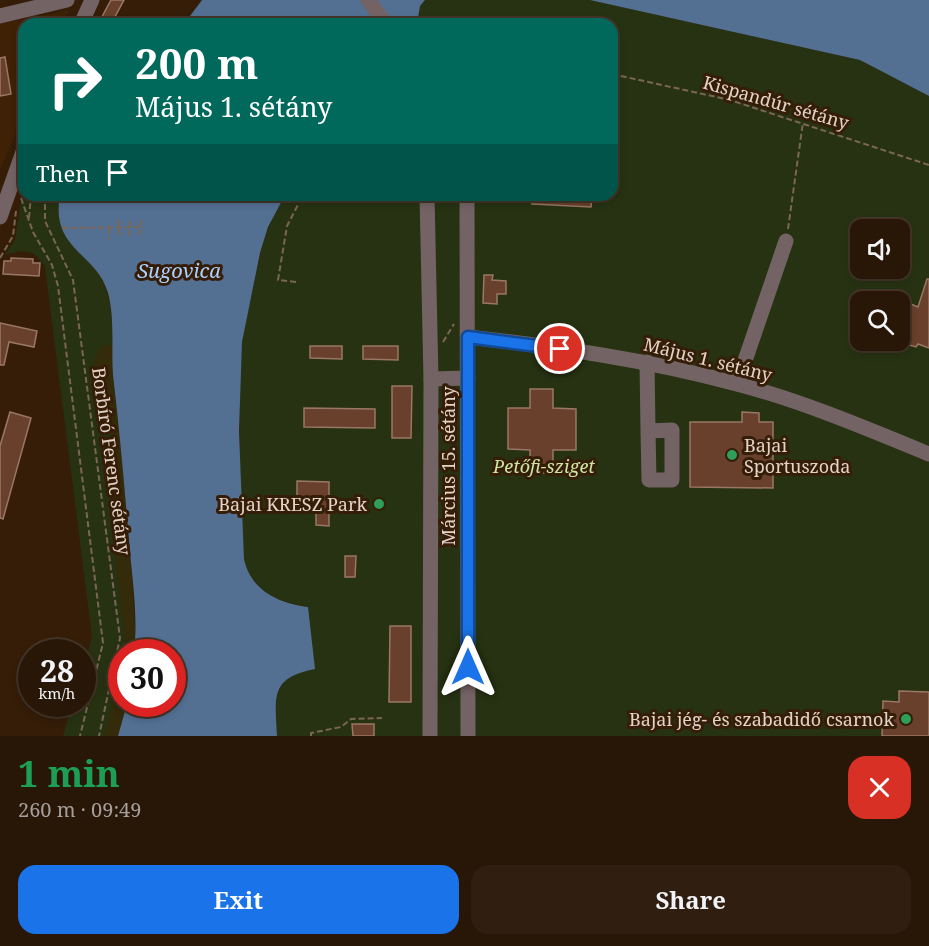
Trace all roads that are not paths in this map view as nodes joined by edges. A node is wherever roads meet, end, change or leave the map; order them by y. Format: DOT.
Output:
graph roads {
  1 [pos="67,0"];
  2 [pos="92,0"];
  3 [pos="368,0"];
  4 [pos="0,16"];
  5 [pos="84,18"];
  6 [pos="382,18"];
  7 [pos="18,167"];
  8 [pos="427,201"];
  9 [pos="468,201"];
  10 [pos="0,217"];
  11 [pos="786,241"];
  12 [pos="468,337"];
  13 [pos="647,362"];
  14 [pos="468,378"];
  15 [pos="431,379"];
  16 [pos="737,384"];
  17 [pos="648,431"];
  18 [pos="929,454"];
  19 [pos="430,736"];
  20 [pos="468,736"];
  1 -- 4 [label="street"];
  2 -- 5 [label="street"];
  3 -- 6 [label="street"];
  7 -- 10 [label="street"];
  8 -- 15 [label="street"];
  9 -- 12 [label="street, Március 15. sétány"];
  11 -- 16 [label="street"];
  12 -- 13 [label="street, Május 1. sétány"];
  12 -- 14 [label="street, Március 15. sétány"];
  13 -- 16 [label="street, Május 1. sétány"];
  13 -- 17 [label="street"];
  14 -- 15 [label="street"];
  14 -- 20 [label="street, Március 15. sétány"];
  15 -- 19 [label="street"];
  16 -- 18 [label="street, Május 1. sétány"];
}
